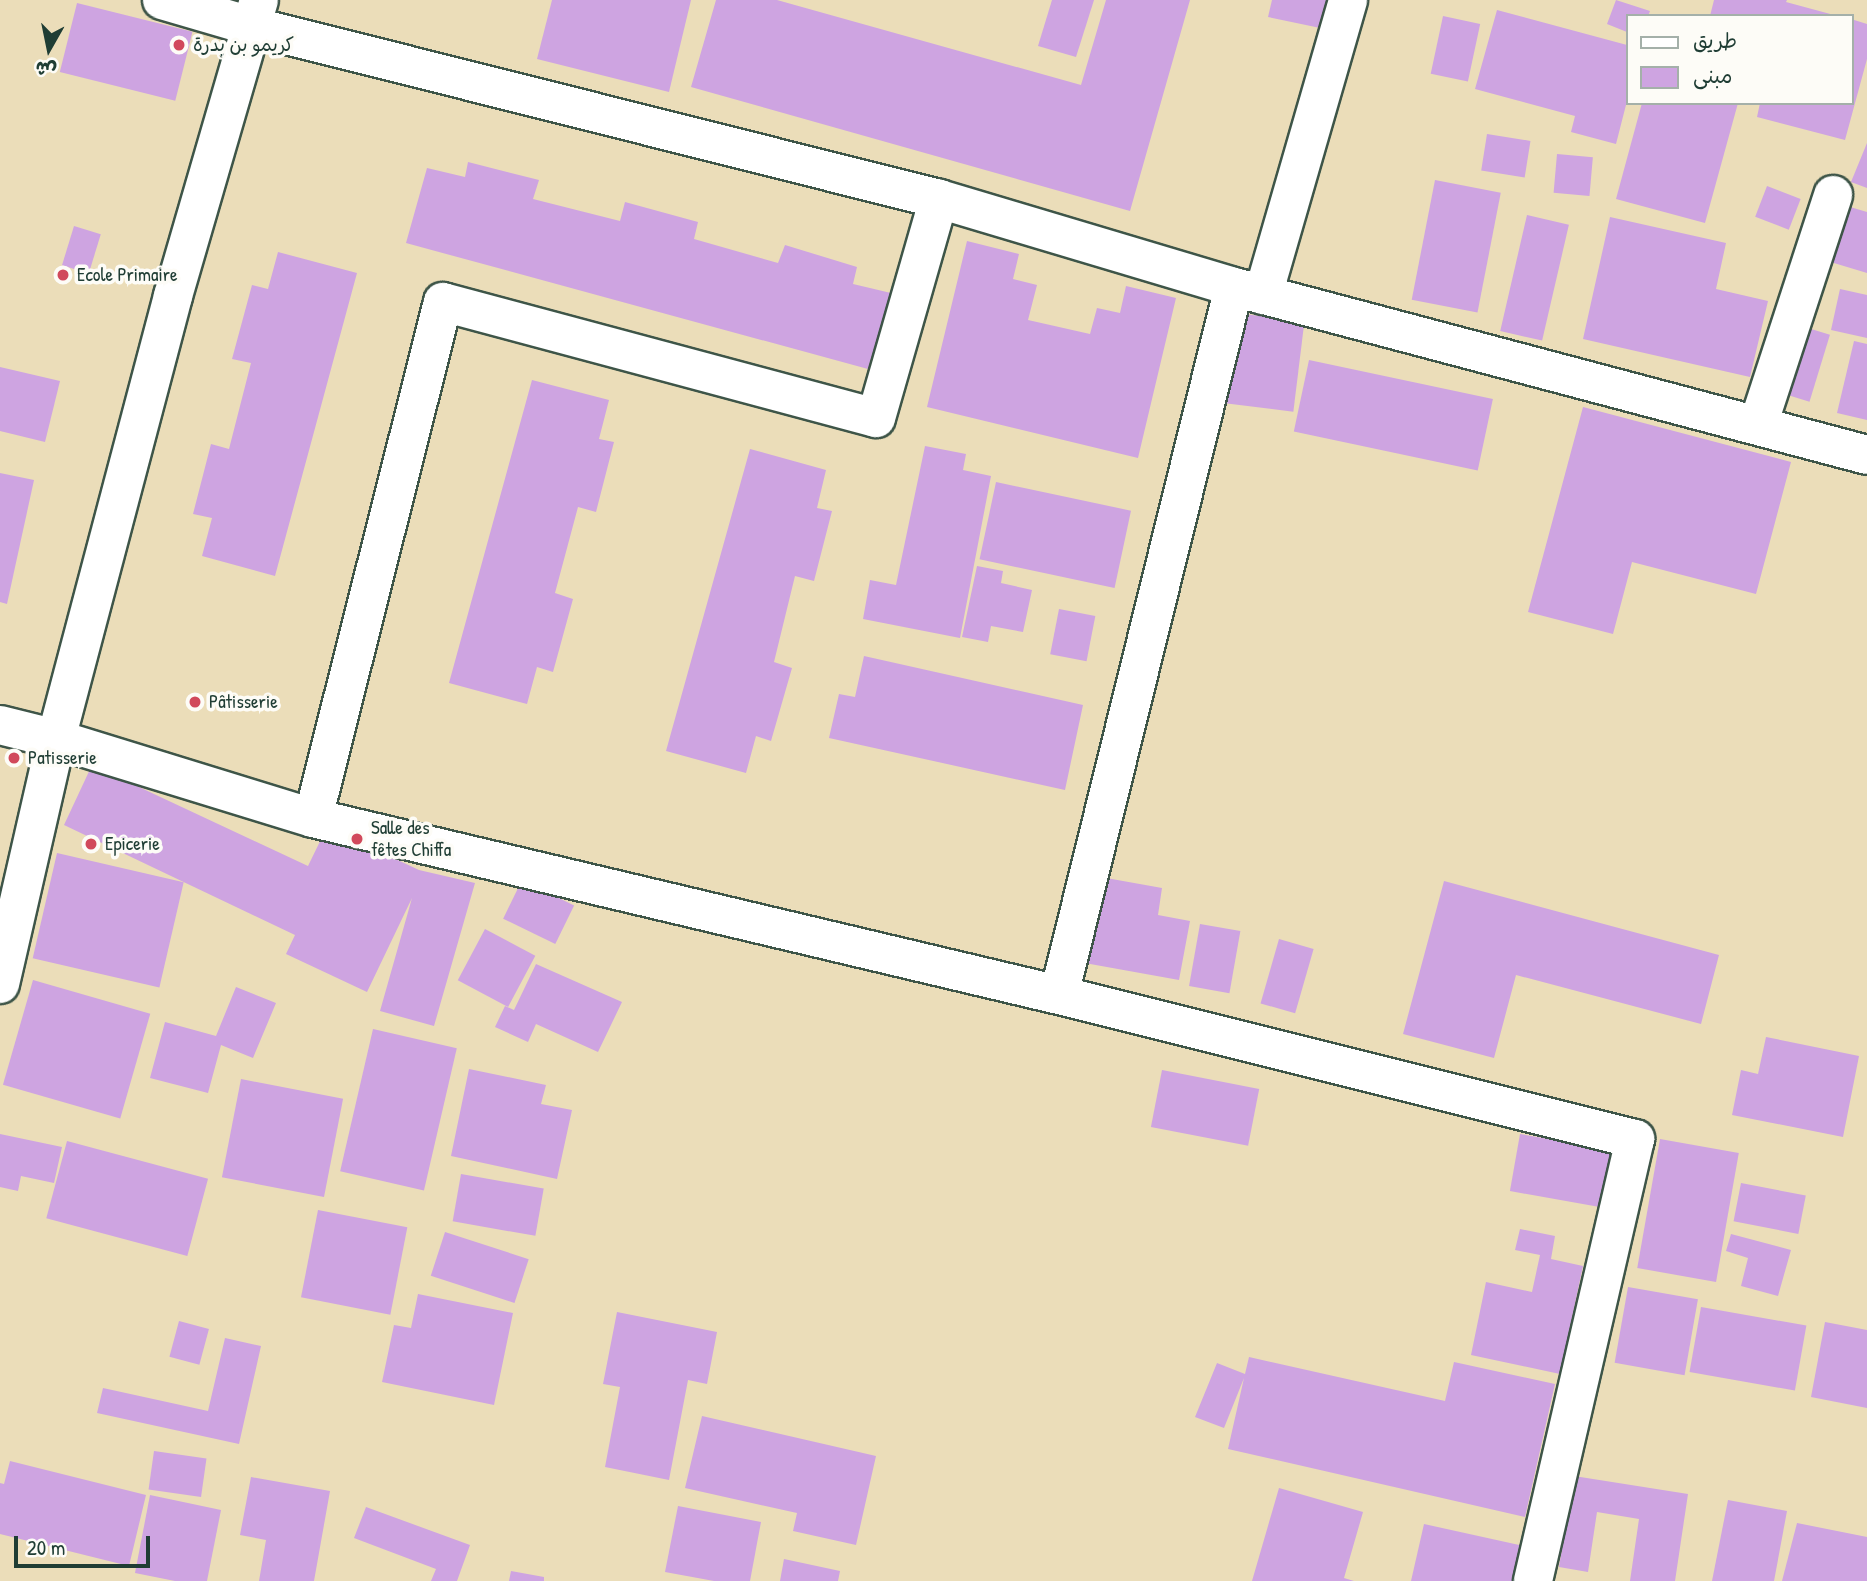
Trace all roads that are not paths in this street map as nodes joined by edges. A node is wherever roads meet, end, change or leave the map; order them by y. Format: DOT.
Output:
graph roads {
  1 [pos="162,0"];
  2 [pos="1348,0"];
  3 [pos="255,13"];
  4 [pos="1833,195"];
  5 [pos="939,199"];
  6 [pos="1248,291"];
  7 [pos="1758,425"];
  8 [pos="1867,455"];
  9 [pos="0,725"];
  10 [pos="56,739"];
  11 [pos="313,818"];
  12 [pos="0,984"];
  13 [pos="1059,995"];
  14 [pos="1534,1581"];
  1 -- 3 [label="street"];
  2 -- 6 [label="street"];
  3 -- 5 [label="street"];
  3 -- 10 [label="street"];
  4 -- 7 [label="street"];
  5 -- 6 [label="street"];
  5 -- 11 [label="street"];
  6 -- 7 [label="street"];
  6 -- 13 [label="street"];
  7 -- 8 [label="street"];
  9 -- 10 [label="street"];
  10 -- 11 [label="street"];
  10 -- 12 [label="street"];
  11 -- 13 [label="street"];
  13 -- 14 [label="street"];
}
